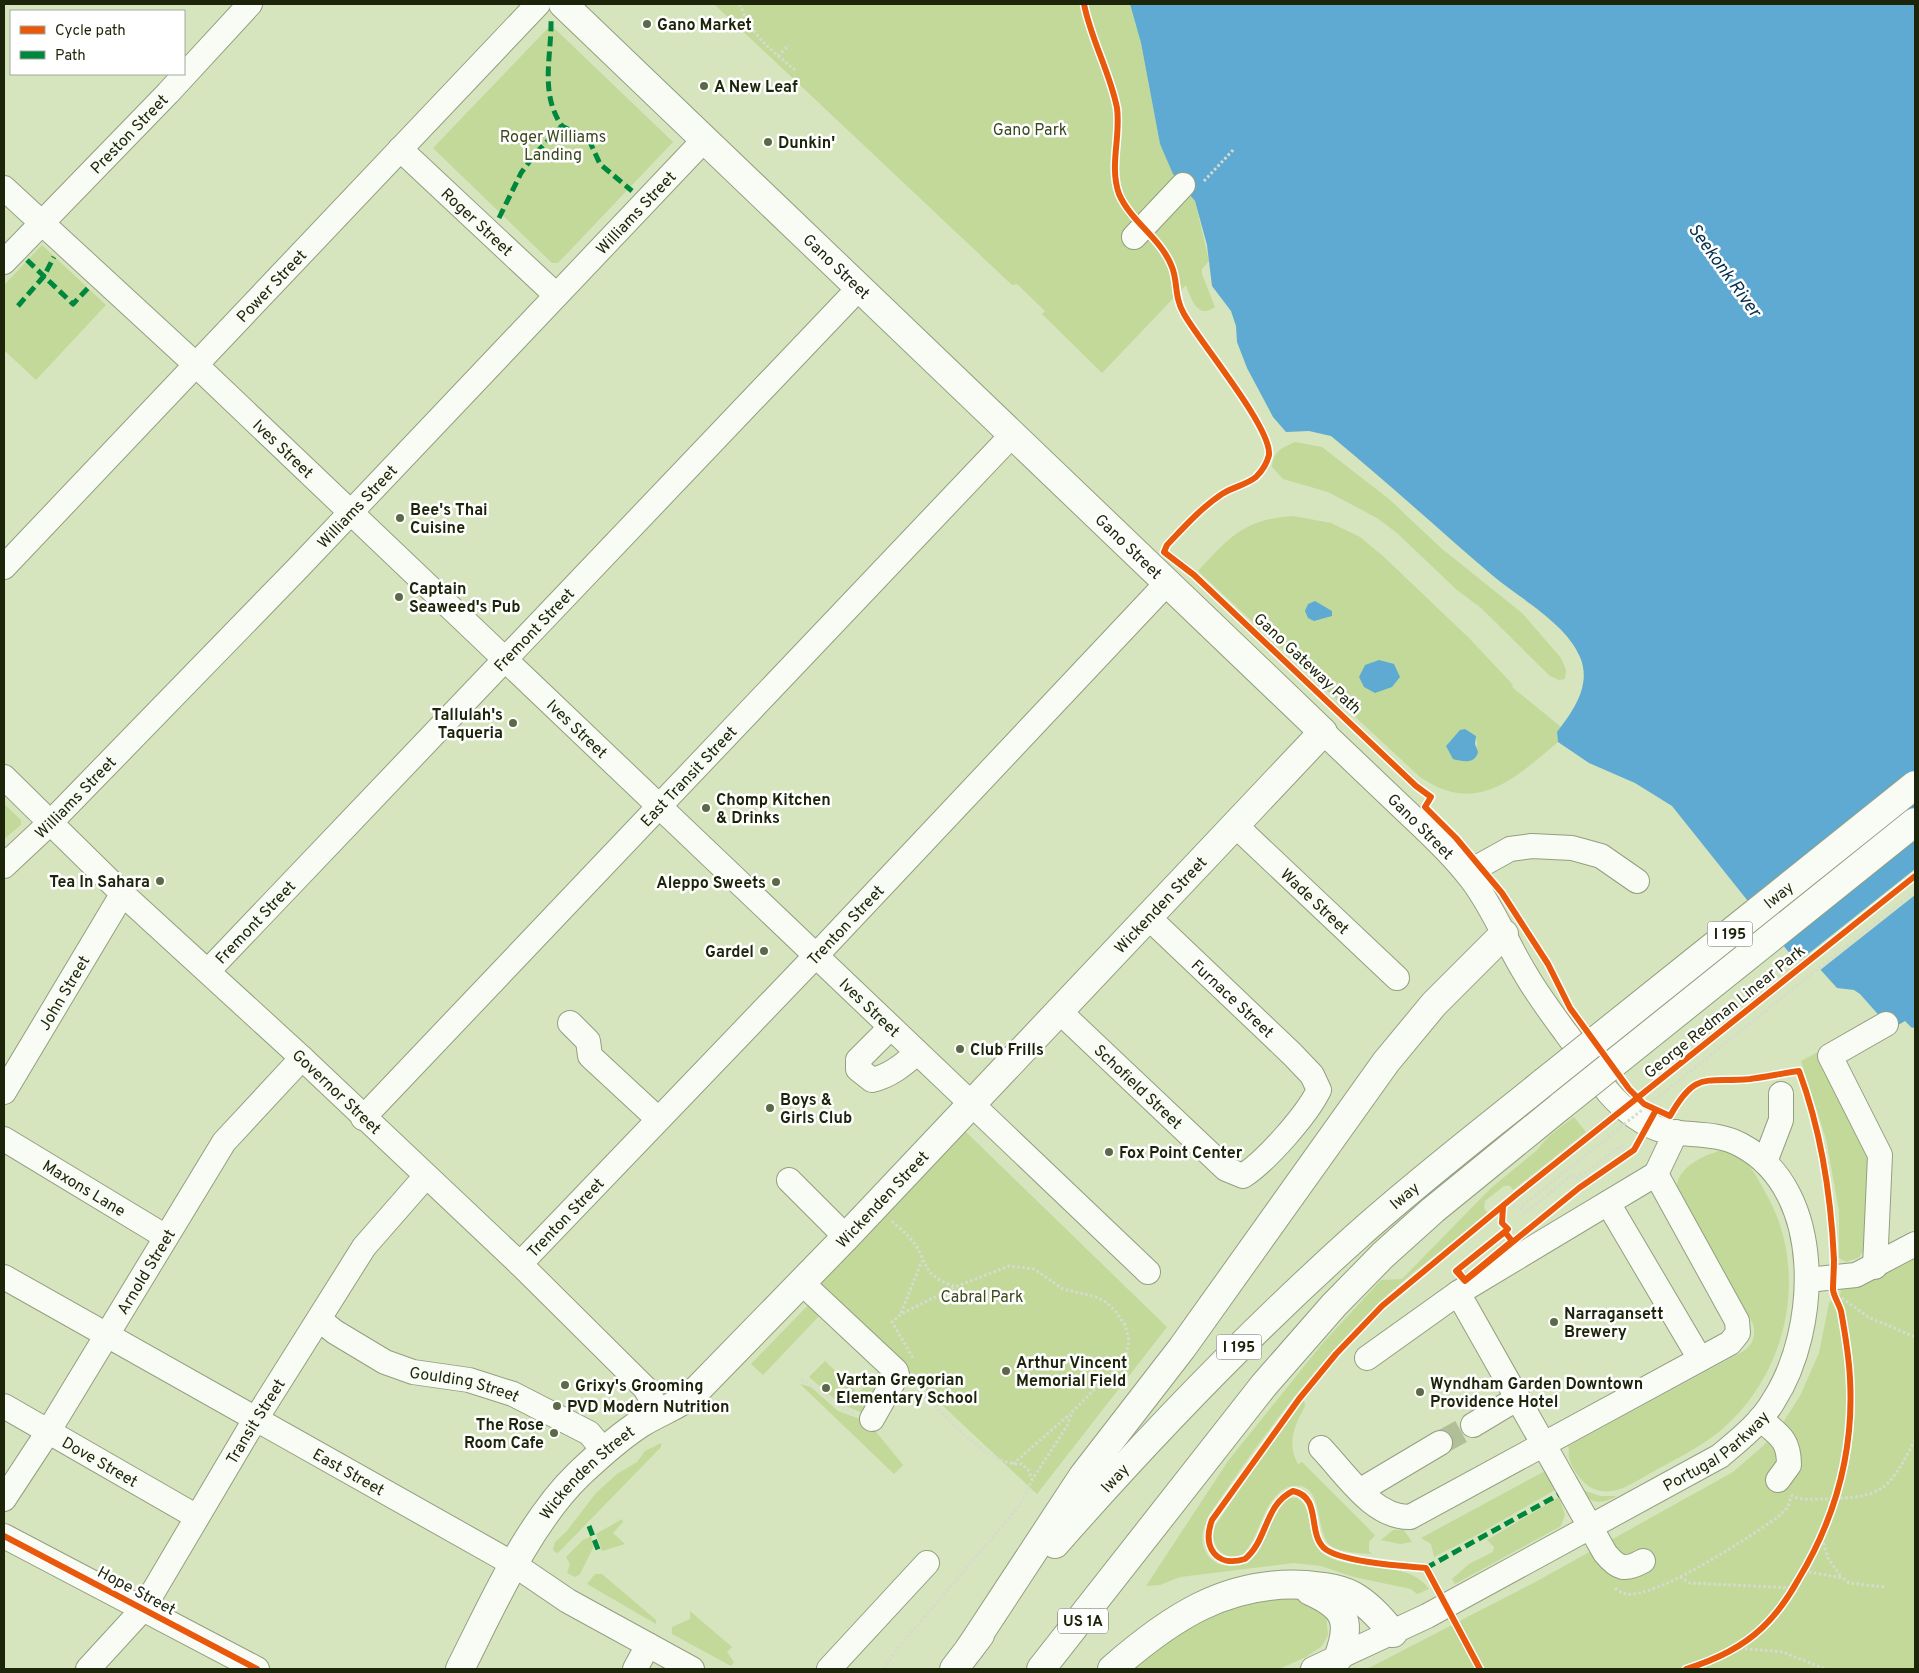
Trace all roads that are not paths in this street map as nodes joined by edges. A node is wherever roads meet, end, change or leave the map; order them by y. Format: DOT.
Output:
graph roads {
  1 [pos="250,4"];
  2 [pos="538,4"];
  3 [pos="563,4"];
  4 [pos="185,75"];
  5 [pos="185,75"];
  6 [pos="704,140"];
  7 [pos="400,149"];
  8 [pos="1192,184"];
  9 [pos="4,188"];
  10 [pos="41,222"];
  11 [pos="1134,237"];
  12 [pos="4,262"];
  13 [pos="860,288"];
  14 [pos="556,295"];
  15 [pos="195,364"];
  16 [pos="1014,434"];
  17 [pos="350,513"];
  18 [pos="4,567"];
  19 [pos="1167,583"];
  20 [pos="506,658"];
  21 [pos="1323,732"];
  22 [pos="4,777"];
  23 [pos="1915,785"];
  24 [pos="660,806"];
  25 [pos="52,822"];
  26 [pos="1915,822"];
  27 [pos="1234,824"];
  28 [pos="4,866"];
  29 [pos="1467,873"];
  30 [pos="1637,881"];
  31 [pos="125,896"];
  32 [pos="1147,916"];
  33 [pos="1504,934"];
  34 [pos="815,956"];
  35 [pos="208,971"];
  36 [pos="1397,978"];
  37 [pos="1058,1010"];
  38 [pos="570,1023"];
  39 [pos="1886,1024"];
  40 [pos="890,1028"];
  41 [pos="917,1053"];
  42 [pos="302,1058"];
  43 [pos="1316,1083"];
  44 [pos="4,1092"];
  45 [pos="1781,1094"];
  46 [pos="972,1102"];
  47 [pos="363,1118"];
  48 [pos="658,1119"];
  49 [pos="1649,1124"];
  50 [pos="1676,1132"];
  51 [pos="4,1138"];
  52 [pos="1764,1162"];
  53 [pos="1656,1174"];
  54 [pos="426,1176"];
  55 [pos="789,1180"];
  56 [pos="1608,1203"];
  57 [pos="166,1237"];
  58 [pos="846,1237"];
  59 [pos="1915,1244"];
  60 [pos="520,1264"];
  61 [pos="1875,1267"];
  62 [pos="1148,1272"];
  63 [pos="4,1277"];
  64 [pos="1807,1280"];
  65 [pos="801,1282"];
  66 [pos="1458,1293"];
  67 [pos="320,1320"];
  68 [pos="106,1335"];
  69 [pos="1367,1358"];
  70 [pos="1700,1359"];
  71 [pos="1518,1398"];
  72 [pos="4,1406"];
  73 [pos="660,1413"];
  74 [pos="257,1418"];
  75 [pos="872,1419"];
  76 [pos="1760,1419"];
  77 [pos="1473,1425"];
  78 [pos="48,1432"];
  79 [pos="1440,1443"];
  80 [pos="1544,1444"];
  81 [pos="1321,1448"];
  82 [pos="605,1452"];
  83 [pos="1785,1488"];
  84 [pos="1361,1490"];
  85 [pos="4,1499"];
  86 [pos="197,1516"];
  87 [pos="1590,1526"];
  88 [pos="4,1536"];
  89 [pos="1643,1561"];
  90 [pos="927,1563"];
  91 [pos="514,1565"];
  92 [pos="1117,1572"];
  93 [pos="1298,1585"];
  94 [pos="143,1609"];
  95 [pos="1393,1633"];
  96 [pos="648,1645"];
  97 [pos="1338,1658"];
  98 [pos="962,1659"];
  99 [pos="88,1669"];
  100 [pos="257,1669"];
  101 [pos="460,1669"];
  102 [pos="635,1669"];
  103 [pos="692,1669"];
  104 [pos="829,1669"];
  105 [pos="1041,1669"];
  106 [pos="1049,1669"];
  107 [pos="1112,1669"];
  108 [pos="1313,1669"];
  1 -- 5 [label="street, Preston Street"];
  2 -- 7 [label="street, Power Street"];
  3 -- 6 [label="main road, Gano Street"];
  4 -- 10 [label="street, Preston Street"];
  6 -- 13 [label="main road, Gano Street"];
  6 -- 14 [label="street, Williams Street"];
  7 -- 14 [label="street, Roger Street"];
  7 -- 15 [label="street, Power Street"];
  8 -- 11 [label="street"];
  9 -- 10 [label="street, Ives Street"];
  10 -- 12 [label="street, Preston Street"];
  10 -- 15 [label="street, Ives Street"];
  13 -- 16 [label="main road, Gano Street"];
  13 -- 20 [label="street, Fremont Street"];
  14 -- 17 [label="street, Williams Street"];
  15 -- 17 [label="street, Ives Street"];
  15 -- 18 [label="street, Power Street"];
  16 -- 19 [label="main road, Gano Street"];
  16 -- 24 [label="street, East Transit Street"];
  17 -- 20 [label="street, Ives Street"];
  17 -- 25 [label="street, Williams Street"];
  19 -- 21 [label="main road, Gano Street"];
  19 -- 34 [label="street, Trenton Street"];
  20 -- 24 [label="street, Ives Street"];
  20 -- 35 [label="street, Fremont Street"];
  21 -- 27 [label="main road, Wickenden Street"];
  21 -- 29 [label="street, Gano Street"];
  22 -- 25 [label="street, Governor Street"];
  23 -- 98 [label="main road, Iway / I 195, bridge"];
  24 -- 34 [label="street, Ives Street"];
  24 -- 47 [label="street, East Transit Street"];
  25 -- 28 [label="street, Williams Street"];
  25 -- 31 [label="street, Governor Street"];
  26 -- 92 [label="main road, Iway / I 195, bridge"];
  27 -- 32 [label="main road, Wickenden Street"];
  27 -- 36 [label="street, Wade Street"];
  29 -- 30 [label="street"];
  29 -- 33 [label="street, Gano Street"];
  31 -- 35 [label="street, Governor Street"];
  31 -- 44 [label="street, John Street"];
  32 -- 37 [label="main road, Wickenden Street"];
  32 -- 43 [label="street, Furnace Street"];
  33 -- 49 [label="street, Gano Street"];
  33 -- 98 [label="main road"];
  34 -- 40 [label="street, Ives Street"];
  34 -- 48 [label="street, Trenton Street"];
  35 -- 42 [label="street, Governor Street"];
  37 -- 43 [label="street, Schofield Street"];
  37 -- 46 [label="main road, Wickenden Street"];
  38 -- 48 [label="street"];
  39 -- 61 [label="street"];
  40 -- 41 [label="street, Ives Street"];
  40 -- 41 [label="street"];
  41 -- 46 [label="street, Ives Street"];
  42 -- 47 [label="street, Governor Street"];
  42 -- 57 [label="street, Arnold Street"];
  45 -- 52 [label="street"];
  46 -- 58 [label="main road, Wickenden Street"];
  46 -- 62 [label="street, Ives Street"];
  47 -- 54 [label="street, Governor Street"];
  48 -- 60 [label="street, Trenton Street"];
  49 -- 50 [label="street, Portugal Parkway"];
  50 -- 52 [label="street, Portugal Parkway"];
  50 -- 53 [label="street"];
  51 -- 57 [label="street, Maxons Lane"];
  52 -- 64 [label="street, Portugal Parkway"];
  53 -- 56 [label="street"];
  53 -- 70 [label="street"];
  54 -- 60 [label="street, Governor Street"];
  54 -- 67 [label="street, Transit Street"];
  55 -- 58 [label="street"];
  56 -- 66 [label="street"];
  56 -- 70 [label="street"];
  57 -- 68 [label="street, Arnold Street"];
  58 -- 65 [label="main road, Wickenden Street"];
  59 -- 61 [label="street"];
  60 -- 73 [label="street, Governor Street"];
  61 -- 64 [label="street"];
  63 -- 68 [label="street, East Street"];
  64 -- 76 [label="street, Portugal Parkway"];
  65 -- 73 [label="main road, Wickenden Street"];
  65 -- 75 [label="street"];
  66 -- 69 [label="street"];
  66 -- 71 [label="street"];
  67 -- 74 [label="street, Transit Street"];
  67 -- 82 [label="street, Goulding Street"];
  68 -- 74 [label="street, East Street"];
  68 -- 78 [label="street, Arnold Street"];
  70 -- 80 [label="street"];
  71 -- 77 [label="street"];
  71 -- 80 [label="street"];
  72 -- 78 [label="street, Dove Street"];
  73 -- 82 [label="main road, Wickenden Street"];
  74 -- 86 [label="street, Transit Street"];
  74 -- 91 [label="street, East Street"];
  76 -- 83 [label="street"];
  76 -- 87 [label="street, Portugal Parkway"];
  78 -- 85 [label="street, Arnold Street"];
  78 -- 86 [label="street, Dove Street"];
  79 -- 84 [label="street"];
  80 -- 84 [label="street"];
  80 -- 87 [label="street"];
  81 -- 84 [label="street"];
  82 -- 91 [label="main road, Wickenden Street"];
  86 -- 94 [label="street, Transit Street"];
  87 -- 89 [label="street"];
  87 -- 95 [label="street, Portugal Parkway"];
  88 -- 94 [label="street, Hope Street"];
  90 -- 104 [label="street"];
  91 -- 96 [label="street, East Street"];
  91 -- 101 [label="main road, Wickenden Street"];
  92 -- 105 [label="main road, Iway / I 195"];
  92 -- 106 [label="main road, US 1A"];
  93 -- 95 [label="main road"];
  93 -- 97 [label="main road"];
  93 -- 107 [label="main road"];
  94 -- 99 [label="street, Transit Street"];
  94 -- 100 [label="street, Hope Street"];
  95 -- 97 [label="street, Portugal Parkway"];
  96 -- 102 [label="street"];
  96 -- 103 [label="street, East Street"];
  97 -- 108 [label="street, Portugal Parkway"];
}
